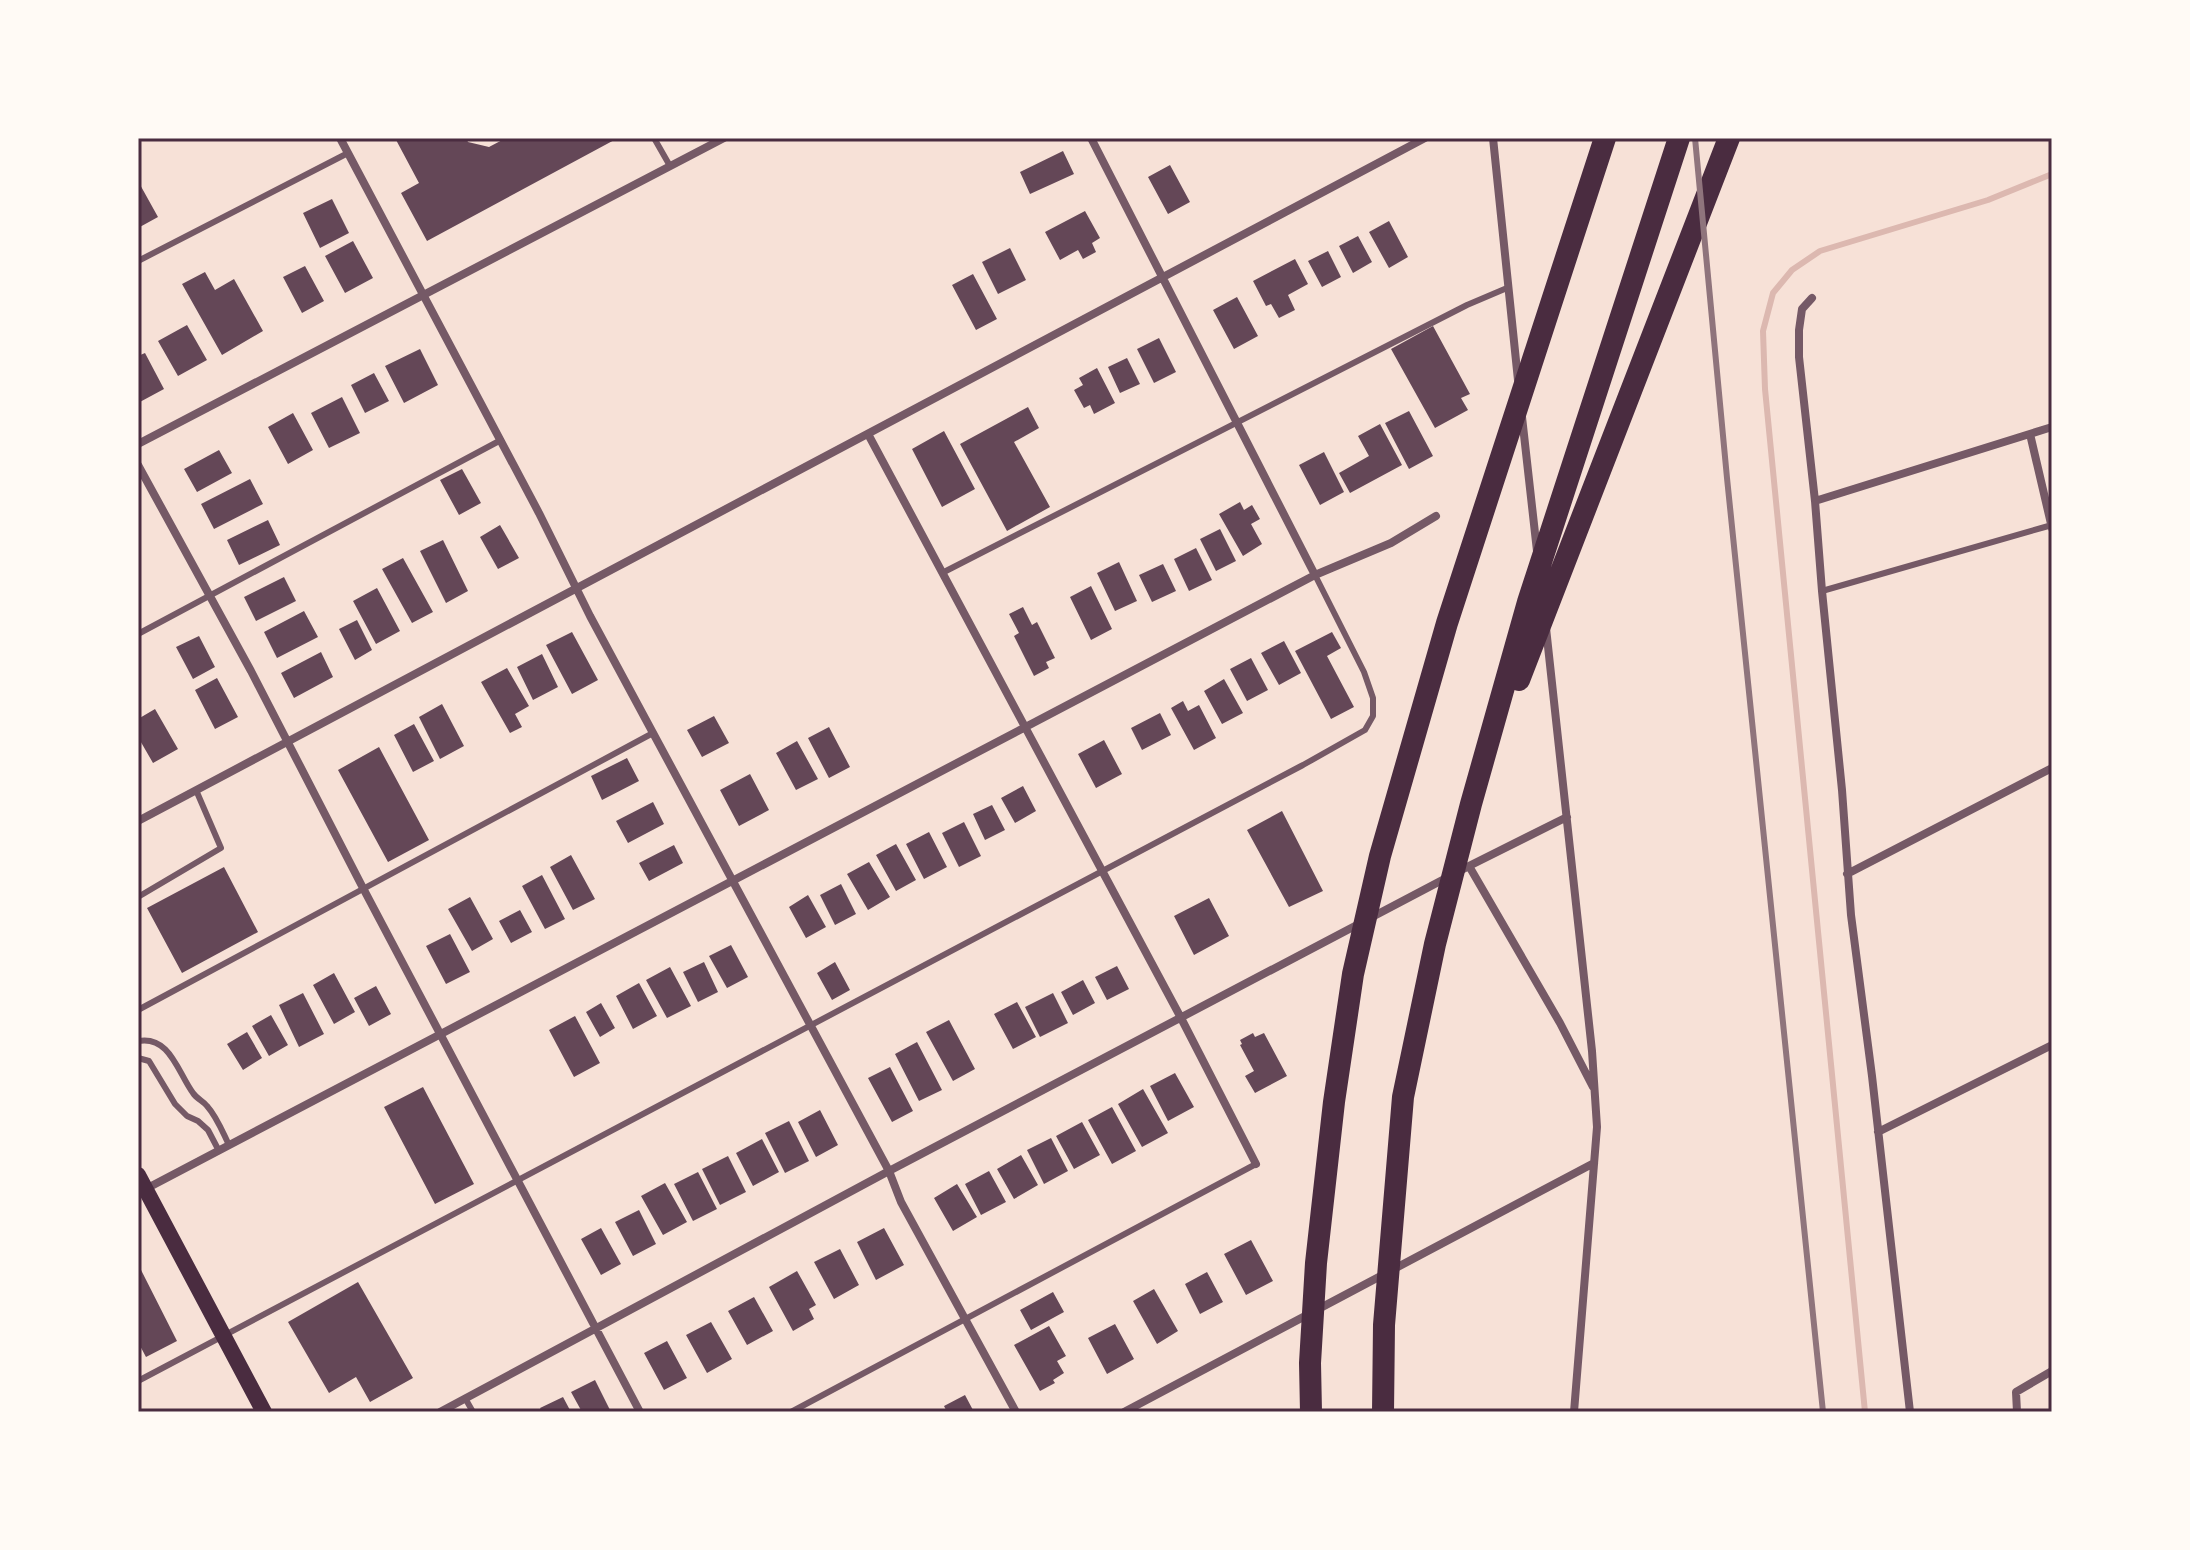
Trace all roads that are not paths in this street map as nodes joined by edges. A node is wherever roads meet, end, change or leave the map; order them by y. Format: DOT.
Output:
graph roads {
  1 [pos="340,138"];
  2 [pos="654,138"];
  3 [pos="724,138"];
  4 [pos="1091,138"];
  5 [pos="1425,138"];
  6 [pos="1493,138"];
  7 [pos="1605,138"];
  8 [pos="1679,138"];
  9 [pos="1729,138"];
  10 [pos="348,153"];
  11 [pos="670,166"];
  12 [pos="138,261"];
  13 [pos="1162,278"];
  14 [pos="1507,288"];
  15 [pos="423,295"];
  16 [pos="1812,298"];
  17 [pos="1237,423"];
  18 [pos="2052,427"];
  19 [pos="868,434"];
  20 [pos="2030,434"];
  21 [pos="501,440"];
  22 [pos="138,444"];
  23 [pos="138,465"];
  24 [pos="1815,501"];
  25 [pos="1436,516"];
  26 [pos="2052,526"];
  27 [pos="942,573"];
  28 [pos="1315,575"];
  29 [pos="577,588"];
  30 [pos="1822,591"];
  31 [pos="210,595"];
  32 [pos="138,634"];
  33 [pos="1025,728"];
  34 [pos="653,733"];
  35 [pos="287,741"];
  36 [pos="2052,768"];
  37 [pos="196,790"];
  38 [pos="1471,804"];
  39 [pos="1567,817"];
  40 [pos="138,821"];
  41 [pos="1469,866"];
  42 [pos="1102,871"];
  43 [pos="1847,874"];
  44 [pos="732,881"];
  45 [pos="363,888"];
  46 [pos="138,897"];
  47 [pos="138,1010"];
  48 [pos="1181,1018"];
  49 [pos="810,1027"];
  50 [pos="440,1035"];
  51 [pos="138,1041"];
  52 [pos="2052,1045"];
  53 [pos="138,1058"];
  54 [pos="1595,1091"];
  55 [pos="1878,1132"];
  56 [pos="229,1145"];
  57 [pos="219,1151"];
  58 [pos="1594,1163"];
  59 [pos="1256,1164"];
  60 [pos="889,1171"];
  61 [pos="517,1180"];
  62 [pos="141,1186"];
  63 [pos="965,1320"];
  64 [pos="596,1328"];
  65 [pos="223,1336"];
  66 [pos="2052,1371"];
  67 [pos="138,1381"];
  68 [pos="465,1398"];
  69 [pos="264,1412"];
  70 [pos="440,1412"];
  71 [pos="473,1412"];
  72 [pos="640,1412"];
  73 [pos="791,1412"];
  74 [pos="1016,1412"];
  75 [pos="1124,1412"];
  76 [pos="1311,1412"];
  77 [pos="1383,1412"];
  78 [pos="1574,1412"];
  79 [pos="1910,1412"];
  80 [pos="2017,1412"];
  1 -- 10 [label="street"];
  2 -- 11 [label="lane"];
  3 -- 11 [label="street"];
  4 -- 13 [label="street"];
  5 -- 13 [label="street"];
  6 -- 14 [label="street"];
  7 -- 76 [label="highway"];
  8 -- 38 [label="highway"];
  9 -- 38 [label="highway"];
  10 -- 12 [label="lane"];
  10 -- 15 [label="street"];
  11 -- 15 [label="street"];
  13 -- 17 [label="street"];
  13 -- 19 [label="street"];
  14 -- 17 [label="lane"];
  14 -- 39 [label="street"];
  15 -- 21 [label="street"];
  15 -- 22 [label="street"];
  16 -- 24 [label="street"];
  17 -- 27 [label="lane"];
  17 -- 28 [label="street"];
  18 -- 20 [label="street"];
  19 -- 27 [label="street"];
  19 -- 29 [label="street"];
  20 -- 24 [label="street"];
  20 -- 26 [label="street"];
  21 -- 29 [label="street"];
  21 -- 31 [label="lane"];
  23 -- 31 [label="street"];
  24 -- 30 [label="street"];
  25 -- 28 [label="street"];
  26 -- 30 [label="lane"];
  27 -- 33 [label="street"];
  28 -- 33 [label="street"];
  28 -- 42 [label="lane"];
  29 -- 34 [label="street"];
  29 -- 35 [label="street"];
  30 -- 43 [label="street"];
  31 -- 32 [label="lane"];
  31 -- 35 [label="street"];
  33 -- 42 [label="street"];
  33 -- 44 [label="street"];
  34 -- 44 [label="street"];
  34 -- 45 [label="lane"];
  35 -- 37 [label="street"];
  35 -- 45 [label="street"];
  36 -- 43 [label="street"];
  37 -- 40 [label="street"];
  37 -- 46 [label="lane"];
  38 -- 77 [label="highway"];
  39 -- 41 [label="street"];
  39 -- 54 [label="street"];
  41 -- 48 [label="street"];
  41 -- 54 [label="street"];
  42 -- 48 [label="street"];
  42 -- 49 [label="lane"];
  43 -- 55 [label="street"];
  44 -- 49 [label="street"];
  44 -- 50 [label="street"];
  45 -- 47 [label="lane"];
  45 -- 50 [label="street"];
  48 -- 59 [label="street"];
  48 -- 60 [label="street"];
  49 -- 60 [label="street"];
  49 -- 61 [label="lane"];
  50 -- 56 [label="street"];
  50 -- 61 [label="street"];
  51 -- 56 [label="lane"];
  52 -- 55 [label="street"];
  53 -- 57 [label="lane"];
  54 -- 58 [label="street"];
  55 -- 79 [label="street"];
  56 -- 57 [label="street"];
  57 -- 62 [label="street"];
  58 -- 75 [label="street"];
  58 -- 78 [label="street"];
  59 -- 63 [label="lane"];
  60 -- 63 [label="street"];
  60 -- 64 [label="street"];
  61 -- 64 [label="street"];
  61 -- 65 [label="lane"];
  62 -- 65 [label="main road"];
  63 -- 73 [label="lane"];
  63 -- 74 [label="street"];
  64 -- 68 [label="street"];
  64 -- 72 [label="street"];
  65 -- 67 [label="lane"];
  65 -- 69 [label="main road"];
  66 -- 80 [label="street"];
  68 -- 70 [label="street"];
  68 -- 71 [label="lane"];
}
